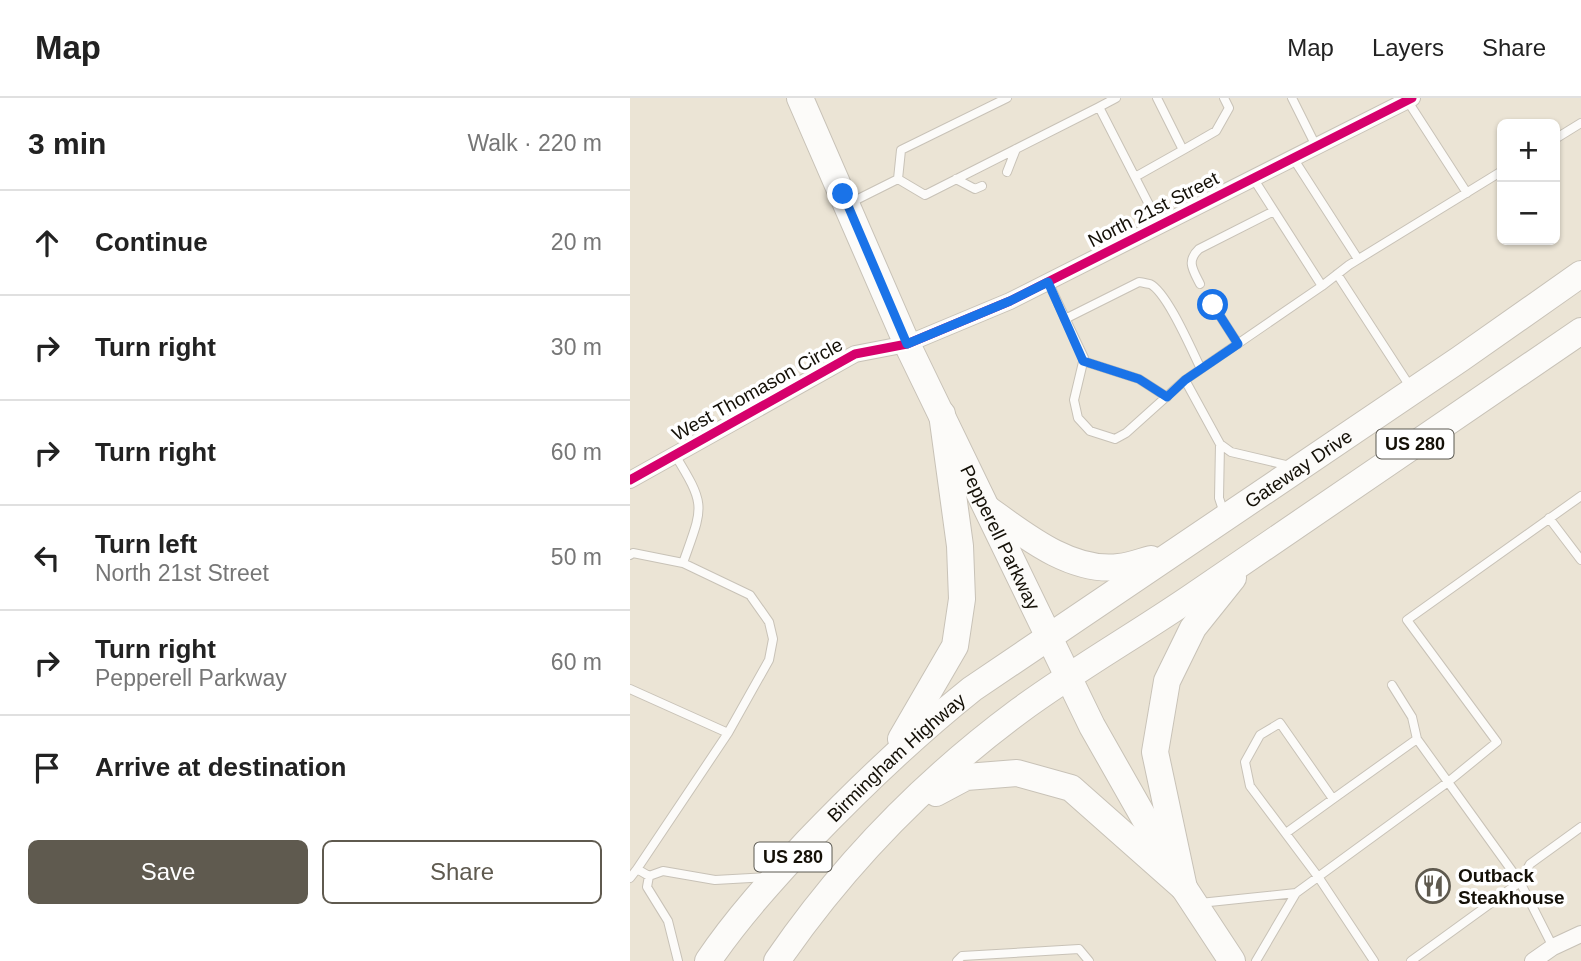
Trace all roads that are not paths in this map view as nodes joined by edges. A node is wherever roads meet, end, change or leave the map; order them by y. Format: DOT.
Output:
graph roads {
  1 [pos="800,98"];
  2 [pos="1007,98"];
  3 [pos="1116,98"];
  4 [pos="1157,98"];
  5 [pos="1224,98"];
  6 [pos="1293,98"];
  7 [pos="1409,99"];
  8 [pos="1099,107"];
  9 [pos="1581,123"];
  10 [pos="1560,136"];
  11 [pos="1316,146"];
  12 [pos="1016,149"];
  13 [pos="1183,150"];
  14 [pos="1293,158"];
  15 [pos="1007,172"];
  16 [pos="1497,174"];
  17 [pos="1135,177"];
  18 [pos="1253,178"];
  19 [pos="898,179"];
  20 [pos="956,179"];
  21 [pos="982,186"];
  22 [pos="1466,193"];
  23 [pos="847,205"];
  24 [pos="1274,211"];
  25 [pos="1160,226"];
  26 [pos="1358,259"];
  27 [pos="1337,274"];
  28 [pos="1581,274"];
  29 [pos="1048,282"];
  30 [pos="1200,284"];
  31 [pos="1322,286"];
  32 [pos="1213,305"];
  33 [pos="1066,319"];
  34 [pos="1581,331"];
  35 [pos="907,344"];
  36 [pos="1238,344"];
  37 [pos="1083,361"];
  38 [pos="1201,369"];
  39 [pos="1185,380"];
  40 [pos="1413,391"];
  41 [pos="1167,397"];
  42 [pos="942,414"];
  43 [pos="1220,444"];
  44 [pos="675,455"];
  45 [pos="1294,470"];
  46 [pos="630,480"];
  47 [pos="1581,496"];
  48 [pos="988,509"];
  49 [pos="1226,516"];
  50 [pos="1549,518"];
  51 [pos="630,555"];
  52 [pos="1169,555"];
  53 [pos="1250,557"];
  54 [pos="1581,560"];
  55 [pos="683,563"];
  56 [pos="1058,658"];
  57 [pos="1392,685"];
  58 [pos="632,694"];
  59 [pos="728,733"];
  60 [pos="1417,738"];
  61 [pos="888,761"];
  62 [pos="1448,782"];
  63 [pos="1333,799"];
  64 [pos="904,809"];
  65 [pos="1581,827"];
  66 [pos="1286,833"];
  67 [pos="636,869"];
  68 [pos="649,876"];
  69 [pos="775,877"];
  70 [pos="630,878"];
  71 [pos="1319,878"];
  72 [pos="1520,882"];
  73 [pos="1296,893"];
  74 [pos="1190,896"];
  75 [pos="1581,933"];
  76 [pos="1553,947"];
  77 [pos="1059,951"];
  78 [pos="678,961"];
  79 [pos="708,961"];
  80 [pos="777,961"];
  81 [pos="957,961"];
  82 [pos="1046,961"];
  83 [pos="1088,961"];
  84 [pos="1232,961"];
  85 [pos="1256,961"];
  86 [pos="1374,961"];
  87 [pos="1411,961"];
  88 [pos="1533,961"];
  1 -- 23 [label="main road, Pepperell Parkway"];
  2 -- 19 [label="lane"];
  3 -- 8 [label="lane"];
  4 -- 13 [label="lane"];
  5 -- 13 [label="lane"];
  6 -- 11 [label="lane"];
  7 -- 11 [label="street, North 21st Street"];
  7 -- 22 [label="lane"];
  8 -- 12 [label="lane"];
  8 -- 17 [label="lane"];
  9 -- 10 [label="lane"];
  11 -- 14 [label="street, North 21st Street"];
  12 -- 15 [label="lane"];
  12 -- 20 [label="lane"];
  13 -- 17 [label="lane"];
  14 -- 18 [label="street, North 21st Street"];
  14 -- 26 [label="lane"];
  16 -- 22 [label="lane"];
  17 -- 25 [label="lane"];
  18 -- 24 [label="lane"];
  18 -- 25 [label="street, North 21st Street"];
  19 -- 20 [label="lane"];
  19 -- 23 [label="lane"];
  20 -- 21 [label="lane"];
  22 -- 26 [label="lane"];
  23 -- 35 [label="main road, Pepperell Parkway"];
  24 -- 30 [label="lane"];
  24 -- 31 [label="lane"];
  25 -- 29 [label="street, North 21st Street"];
  26 -- 27 [label="lane"];
  27 -- 31 [label="lane"];
  27 -- 40 [label="lane"];
  28 -- 40 [label="main road, Gateway Drive / US 280"];
  29 -- 33 [label="lane"];
  29 -- 35 [label="street, North 21st Street"];
  31 -- 36 [label="lane"];
  32 -- 36 [label="lane"];
  33 -- 37 [label="lane"];
  33 -- 38 [label="lane"];
  34 -- 53 [label="main road, US 280"];
  35 -- 42 [label="main road, Pepperell Parkway"];
  35 -- 44 [label="street, West Thomason Circle"];
  36 -- 38 [label="lane"];
  37 -- 41 [label="lane"];
  37 -- 41 [label="lane"];
  38 -- 39 [label="lane"];
  39 -- 41 [label="lane"];
  39 -- 43 [label="lane"];
  40 -- 45 [label="main road, Gateway Drive / US 280"];
  42 -- 48 [label="main road, Pepperell Parkway"];
  42 -- 61 [label="main road"];
  43 -- 45 [label="lane"];
  43 -- 49 [label="lane"];
  44 -- 46 [label="street, West Thomason Circle"];
  44 -- 55 [label="lane"];
  45 -- 49 [label="main road, Gateway Drive / US 280"];
  47 -- 50 [label="lane"];
  48 -- 52 [label="main road"];
  48 -- 56 [label="main road, Pepperell Parkway"];
  49 -- 52 [label="main road, Gateway Drive / US 280"];
  50 -- 54 [label="lane"];
  50 -- 62 [label="lane"];
  51 -- 55 [label="lane"];
  52 -- 56 [label="main road, Gateway Drive / US 280"];
  53 -- 56 [label="main road, US 280"];
  53 -- 74 [label="main road"];
  55 -- 59 [label="lane"];
  56 -- 61 [label="main road, Birmingham Highway / US 280"];
  56 -- 64 [label="main road, US 280"];
  56 -- 74 [label="main road, Pepperell Parkway"];
  57 -- 60 [label="lane"];
  58 -- 59 [label="lane"];
  59 -- 67 [label="lane"];
  60 -- 62 [label="lane"];
  60 -- 63 [label="lane"];
  61 -- 69 [label="main road, Birmingham Highway / US 280"];
  62 -- 71 [label="lane"];
  62 -- 72 [label="lane"];
  63 -- 66 [label="lane"];
  63 -- 66 [label="lane"];
  64 -- 74 [label="main road"];
  64 -- 80 [label="main road, US 280"];
  65 -- 72 [label="lane"];
  66 -- 71 [label="lane"];
  67 -- 68 [label="lane"];
  67 -- 70 [label="lane"];
  68 -- 69 [label="lane"];
  68 -- 78 [label="lane"];
  69 -- 79 [label="main road, Birmingham Highway / US 280"];
  71 -- 73 [label="lane"];
  71 -- 86 [label="lane"];
  72 -- 76 [label="lane"];
  72 -- 87 [label="lane"];
  73 -- 74 [label="lane"];
  73 -- 85 [label="lane"];
  74 -- 84 [label="main road, Pepperell Parkway"];
  75 -- 76 [label="street"];
  76 -- 88 [label="street"];
  77 -- 81 [label="lane"];
  77 -- 82 [label="lane"];
  77 -- 83 [label="lane"];
}
